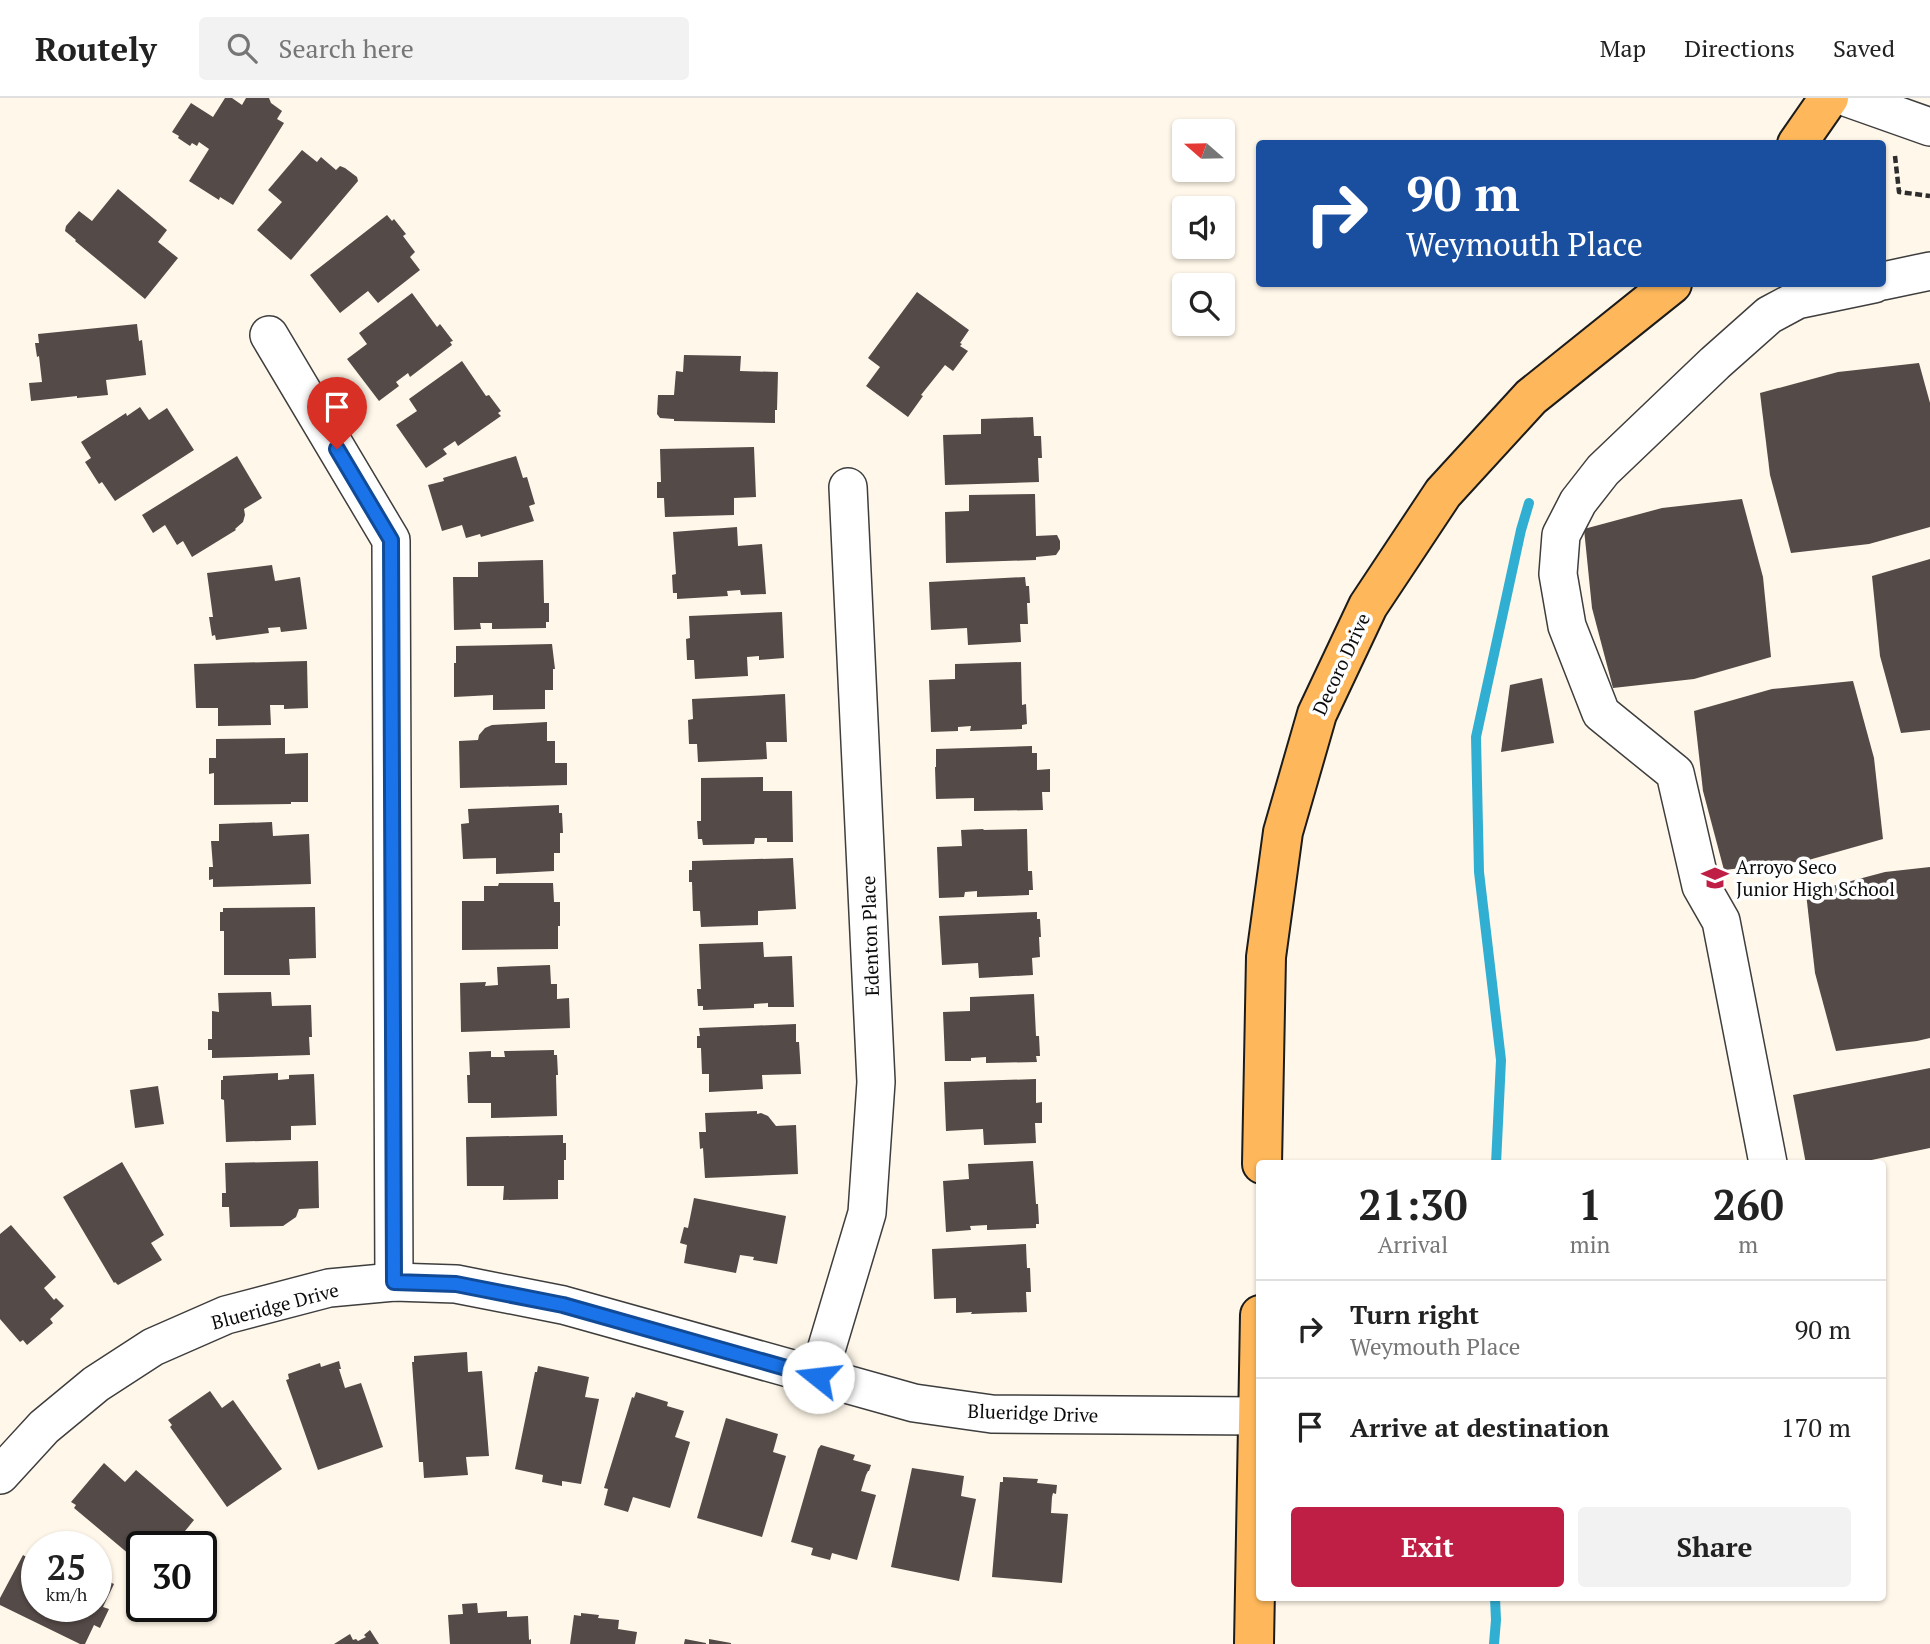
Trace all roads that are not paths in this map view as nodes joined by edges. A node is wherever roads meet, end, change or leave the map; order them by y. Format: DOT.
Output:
graph roads {
  1 [pos="1829,98"];
  2 [pos="1848,98"];
  3 [pos="1930,127"];
  4 [pos="1800,140"];
  5 [pos="1930,271"];
  6 [pos="1886,280"];
  7 [pos="1668,287"];
  8 [pos="1860,287"];
  9 [pos="269,335"];
  10 [pos="848,487"];
  11 [pos="1262,1160"];
  12 [pos="1767,1160"];
  13 [pos="394,1282"];
  14 [pos="818,1377"];
  15 [pos="1256,1416"];
  16 [pos="0,1475"];
  17 [pos="1256,1530"];
  18 [pos="1254,1644"];
  1 -- 4 [label="main road"];
  2 -- 3 [label="street"];
  5 -- 6 [label="street"];
  7 -- 11 [label="main road, Decoro Drive"];
  8 -- 12 [label="street"];
  9 -- 13 [label="street"];
  10 -- 14 [label="street, Edenton Place"];
  13 -- 14 [label="street, Blueridge Drive"];
  13 -- 16 [label="street, Blueridge Drive"];
  14 -- 15 [label="street, Blueridge Drive"];
  17 -- 18 [label="main road"];
}
